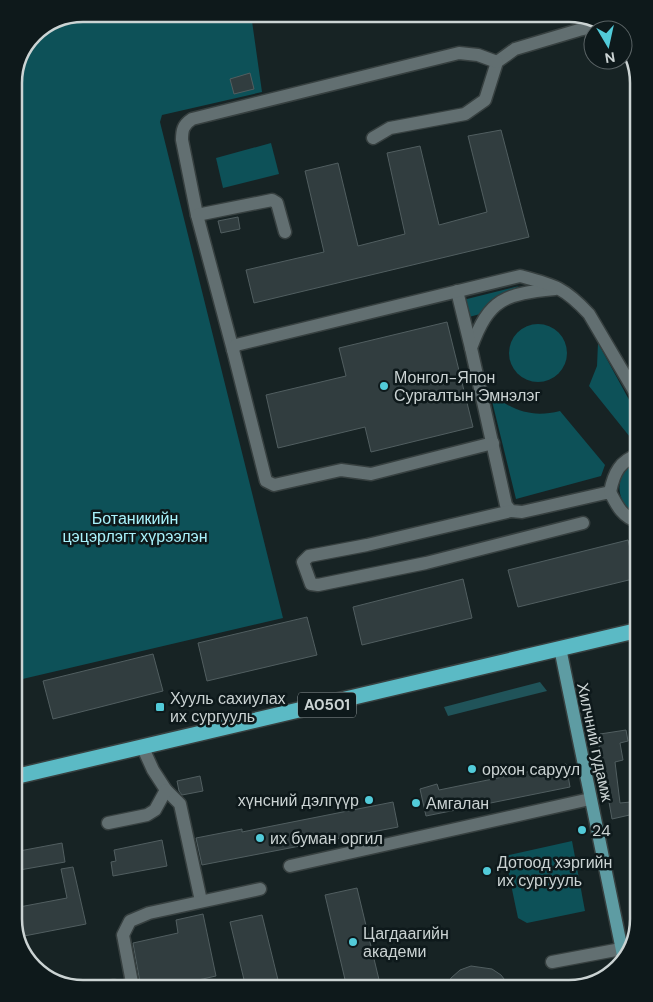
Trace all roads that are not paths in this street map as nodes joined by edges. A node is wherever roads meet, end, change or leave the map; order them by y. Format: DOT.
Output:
graph roads {
  1 [pos="583,29"];
  2 [pos="497,62"];
  3 [pos="373,138"];
  4 [pos="197,215"];
  5 [pos="284,232"];
  6 [pos="560,288"];
  7 [pos="456,292"];
  8 [pos="472,348"];
  9 [pos="233,350"];
  10 [pos="630,385"];
  11 [pos="493,443"];
  12 [pos="630,458"];
  13 [pos="610,492"];
  14 [pos="511,511"];
  15 [pos="630,518"];
  16 [pos="583,523"];
  17 [pos="630,634"];
  18 [pos="560,648"];
  19 [pos="143,748"];
  20 [pos="22,776"];
  21 [pos="166,790"];
  22 [pos="590,799"];
  23 [pos="108,823"];
  24 [pos="290,866"];
  25 [pos="260,889"];
  26 [pos="201,901"];
  27 [pos="621,950"];
  28 [pos="619,954"];
  29 [pos="552,962"];
  30 [pos="131,979"];
  1 -- 2 [label="lane"];
  2 -- 3 [label="lane"];
  2 -- 4 [label="lane"];
  4 -- 5 [label="lane"];
  4 -- 9 [label="lane"];
  6 -- 7 [label="lane"];
  6 -- 8 [label="lane"];
  6 -- 10 [label="lane"];
  7 -- 8 [label="lane"];
  7 -- 9 [label="lane"];
  8 -- 11 [label="lane"];
  9 -- 11 [label="lane"];
  11 -- 14 [label="lane"];
  12 -- 13 [label="lane"];
  13 -- 14 [label="lane"];
  13 -- 15 [label="lane"];
  14 -- 16 [label="lane"];
  17 -- 18 [label="highway, A0501"];
  18 -- 19 [label="highway, A0501"];
  18 -- 22 [label="main road, Хилчний гудамж"];
  19 -- 20 [label="highway, A0501"];
  19 -- 21 [label="lane"];
  21 -- 23 [label="lane"];
  21 -- 26 [label="lane"];
  22 -- 24 [label="lane"];
  22 -- 27 [label="main road, Хилчний гудамж"];
  25 -- 26 [label="lane"];
  26 -- 30 [label="lane"];
  28 -- 29 [label="lane"];
}
